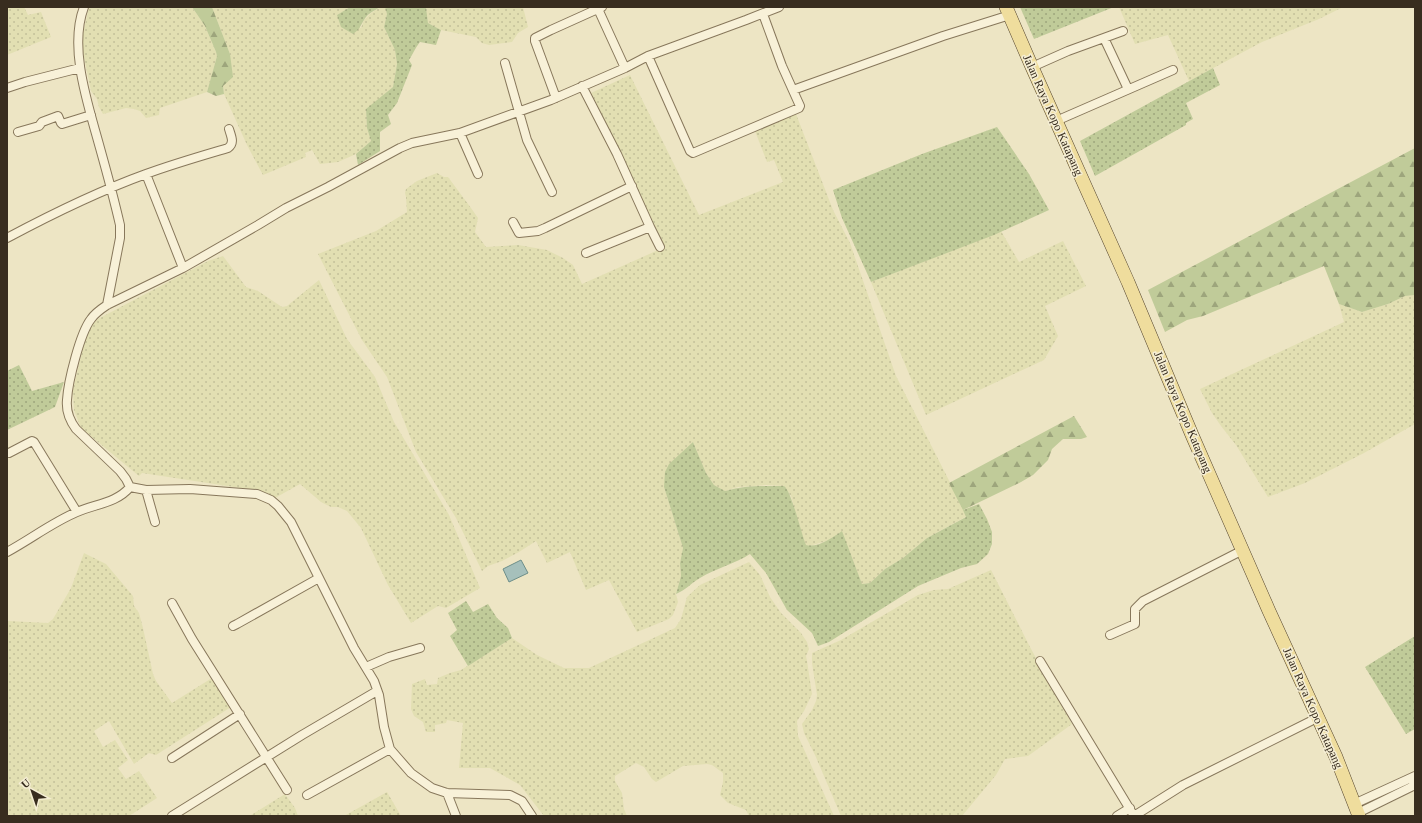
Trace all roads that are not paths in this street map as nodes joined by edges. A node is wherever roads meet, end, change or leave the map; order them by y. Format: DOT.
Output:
graph roads {
  1 [pos="84,7"];
  2 [pos="779,7"];
  3 [pos="599,8"];
  4 [pos="1008,11"];
  5 [pos="763,14"];
  6 [pos="1123,31"];
  7 [pos="1104,38"];
  8 [pos="648,56"];
  9 [pos="505,63"];
  10 [pos="1032,67"];
  11 [pos="80,68"];
  12 [pos="625,68"];
  13 [pos="1173,70"];
  14 [pos="582,86"];
  15 [pos="7,88"];
  16 [pos="793,90"];
  17 [pos="1128,90"];
  18 [pos="556,98"];
  19 [pos="520,110"];
  20 [pos="91,115"];
  21 [pos="1056,122"];
  22 [pos="229,130"];
  23 [pos="18,132"];
  24 [pos="460,133"];
  25 [pos="146,174"];
  26 [pos="478,174"];
  27 [pos="632,186"];
  28 [pos="110,189"];
  29 [pos="552,192"];
  30 [pos="513,222"];
  31 [pos="650,227"];
  32 [pos="7,238"];
  33 [pos="660,247"];
  34 [pos="586,253"];
  35 [pos="183,268"];
  36 [pos="107,305"];
  37 [pos="9,453"];
  38 [pos="130,487"];
  39 [pos="146,490"];
  40 [pos="77,512"];
  41 [pos="155,522"];
  42 [pos="1243,550"];
  43 [pos="7,552"];
  44 [pos="319,578"];
  45 [pos="172,603"];
  46 [pos="233,626"];
  47 [pos="1110,635"];
  48 [pos="420,648"];
  49 [pos="1040,661"];
  50 [pos="366,667"];
  51 [pos="377,691"];
  52 [pos="240,714"];
  53 [pos="1317,718"];
  54 [pos="390,749"];
  55 [pos="172,758"];
  56 [pos="267,758"];
  57 [pos="1415,776"];
  58 [pos="1415,784"];
  59 [pos="287,790"];
  60 [pos="447,793"];
  61 [pos="308,795"];
  62 [pos="1130,808"];
  63 [pos="1357,811"];
  64 [pos="172,816"];
  65 [pos="456,816"];
  66 [pos="532,816"];
  67 [pos="1117,816"];
  1 -- 11 [label="street"];
  2 -- 5 [label="street"];
  3 -- 12 [label="street"];
  3 -- 18 [label="street"];
  4 -- 10 [label="main road, Jalan Raya Kopo Katapang"];
  4 -- 16 [label="street"];
  5 -- 8 [label="street"];
  5 -- 16 [label="street"];
  6 -- 7 [label="street"];
  7 -- 10 [label="street"];
  7 -- 17 [label="street"];
  8 -- 12 [label="street"];
  8 -- 16 [label="street"];
  9 -- 19 [label="street"];
  10 -- 21 [label="main road, Jalan Raya Kopo Katapang"];
  11 -- 15 [label="street"];
  11 -- 20 [label="street"];
  12 -- 14 [label="street"];
  13 -- 17 [label="street"];
  14 -- 18 [label="street"];
  14 -- 27 [label="street"];
  17 -- 21 [label="street"];
  18 -- 19 [label="street"];
  19 -- 24 [label="street"];
  19 -- 29 [label="street"];
  20 -- 23 [label="street"];
  20 -- 28 [label="street"];
  21 -- 42 [label="main road, Jalan Raya Kopo Katapang"];
  22 -- 25 [label="street"];
  24 -- 26 [label="street"];
  24 -- 35 [label="street"];
  25 -- 28 [label="street"];
  25 -- 35 [label="street"];
  27 -- 30 [label="street"];
  27 -- 31 [label="street"];
  28 -- 32 [label="street"];
  28 -- 36 [label="street"];
  31 -- 33 [label="street"];
  31 -- 34 [label="street"];
  35 -- 36 [label="street"];
  36 -- 38 [label="street"];
  37 -- 40 [label="street"];
  38 -- 39 [label="street"];
  38 -- 40 [label="street"];
  39 -- 41 [label="street"];
  39 -- 44 [label="street"];
  40 -- 43 [label="street"];
  42 -- 47 [label="street"];
  42 -- 53 [label="main road, Jalan Raya Kopo Katapang"];
  44 -- 46 [label="street"];
  44 -- 50 [label="street"];
  45 -- 52 [label="street"];
  48 -- 50 [label="street"];
  49 -- 62 [label="street"];
  50 -- 51 [label="street"];
  51 -- 54 [label="street"];
  51 -- 56 [label="street"];
  52 -- 55 [label="street"];
  52 -- 56 [label="street"];
  53 -- 62 [label="street"];
  53 -- 63 [label="main road, Jalan Raya Kopo Katapang"];
  54 -- 60 [label="street"];
  54 -- 61 [label="street"];
  56 -- 59 [label="street"];
  56 -- 64 [label="street"];
  57 -- 63 [label="street"];
  58 -- 63 [label="street"];
  60 -- 65 [label="street"];
  60 -- 66 [label="street"];
  62 -- 67 [label="street"];
}
